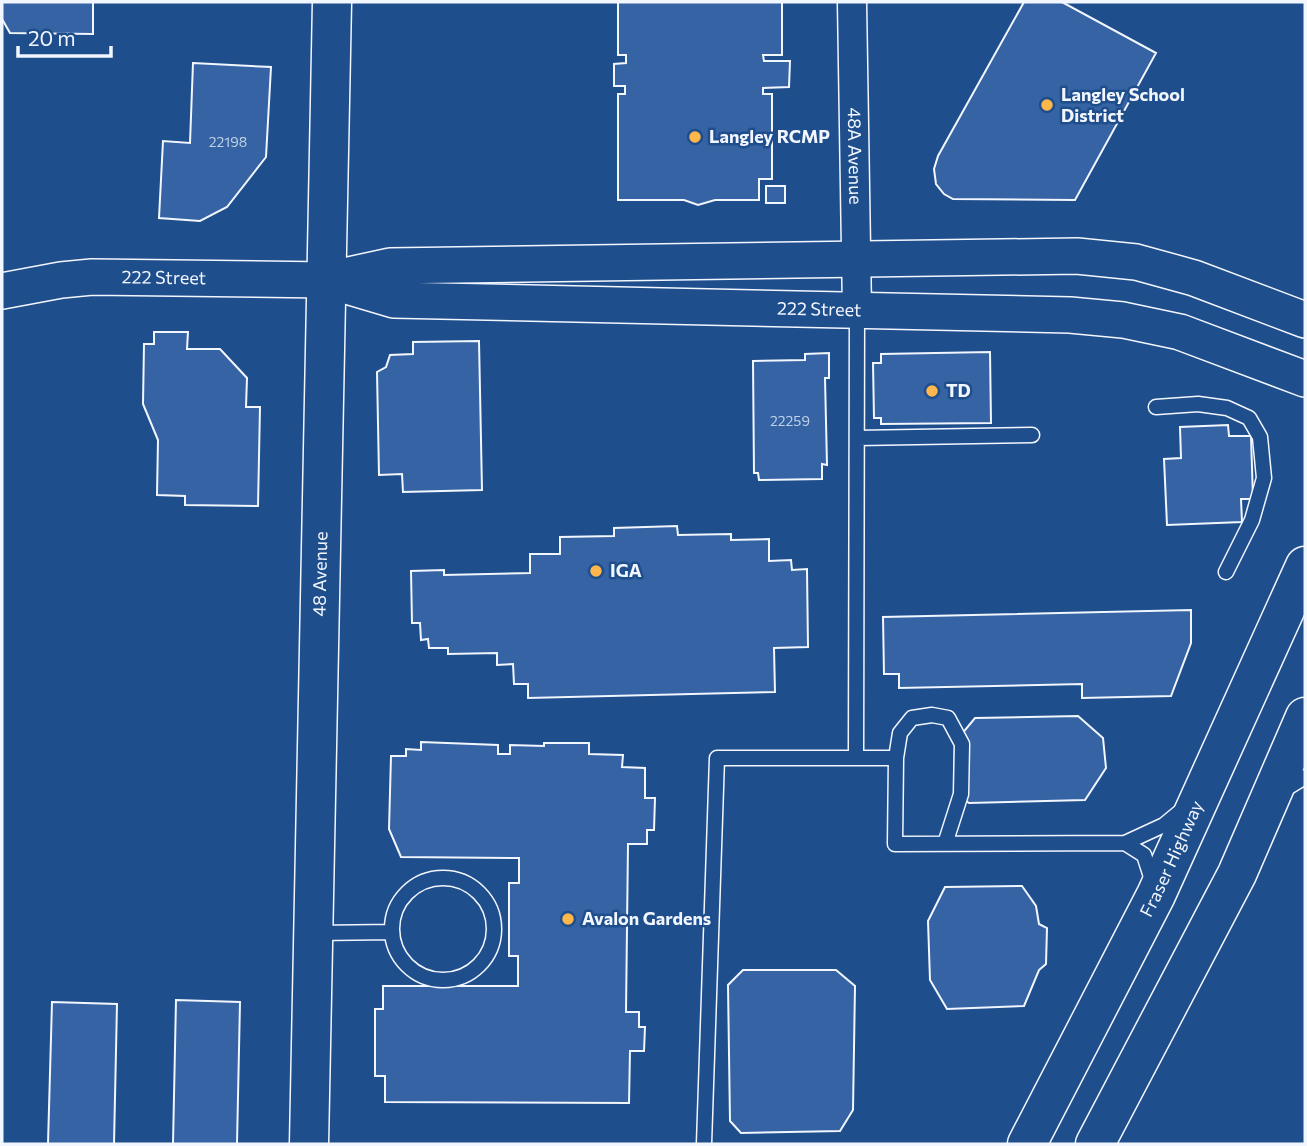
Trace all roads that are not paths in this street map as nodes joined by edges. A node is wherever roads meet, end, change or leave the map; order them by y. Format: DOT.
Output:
graph roads {
  1 [pos="332,2"];
  2 [pos="852,2"];
  3 [pos="857,258"];
  4 [pos="326,280"];
  5 [pos="2,291"];
  6 [pos="857,311"];
  7 [pos="1305,320"];
  8 [pos="1305,379"];
  9 [pos="1156,407"];
  10 [pos="1032,435"];
  11 [pos="857,438"];
  12 [pos="1305,566"];
  13 [pos="1226,572"];
  14 [pos="1305,717"];
  15 [pos="856,758"];
  16 [pos="896,758"];
  17 [pos="1305,777"];
  18 [pos="1201,794"];
  19 [pos="1269,799"];
  20 [pos="1125,843"];
  21 [pos="944,844"];
  22 [pos="1156,895"];
  23 [pos="392,932"];
  24 [pos="313,933"];
  25 [pos="309,1144"];
  26 [pos="704,1144"];
  27 [pos="1027,1144"];
  28 [pos="1095,1144"];
  1 -- 4 [label="main road, 48 Avenue"];
  2 -- 3 [label="street, 48A Avenue"];
  3 -- 4 [label="street, 222 Street"];
  3 -- 6 [label="street, 48A Avenue"];
  3 -- 7 [label="street, 222 Street"];
  4 -- 5 [label="street, 222 Street"];
  4 -- 6 [label="street, 222 Street"];
  4 -- 24 [label="main road, 48 Avenue"];
  6 -- 8 [label="street, 222 Street"];
  6 -- 11 [label="lane"];
  9 -- 13 [label="lane"];
  10 -- 11 [label="lane"];
  11 -- 15 [label="lane"];
  12 -- 18 [label="main road, Fraser Highway"];
  14 -- 19 [label="main road"];
  15 -- 16 [label="lane"];
  15 -- 26 [label="lane"];
  16 -- 21 [label="lane"];
  16 -- 21 [label="lane"];
  17 -- 19 [label="lane"];
  18 -- 20 [label="lane"];
  18 -- 22 [label="main road, Fraser Highway"];
  19 -- 28 [label="main road"];
  20 -- 21 [label="lane"];
  20 -- 22 [label="lane"];
  22 -- 27 [label="main road, Fraser Highway"];
  23 -- 23 [label="lane"];
  23 -- 24 [label="lane"];
  24 -- 25 [label="main road, 48 Avenue"];
}
